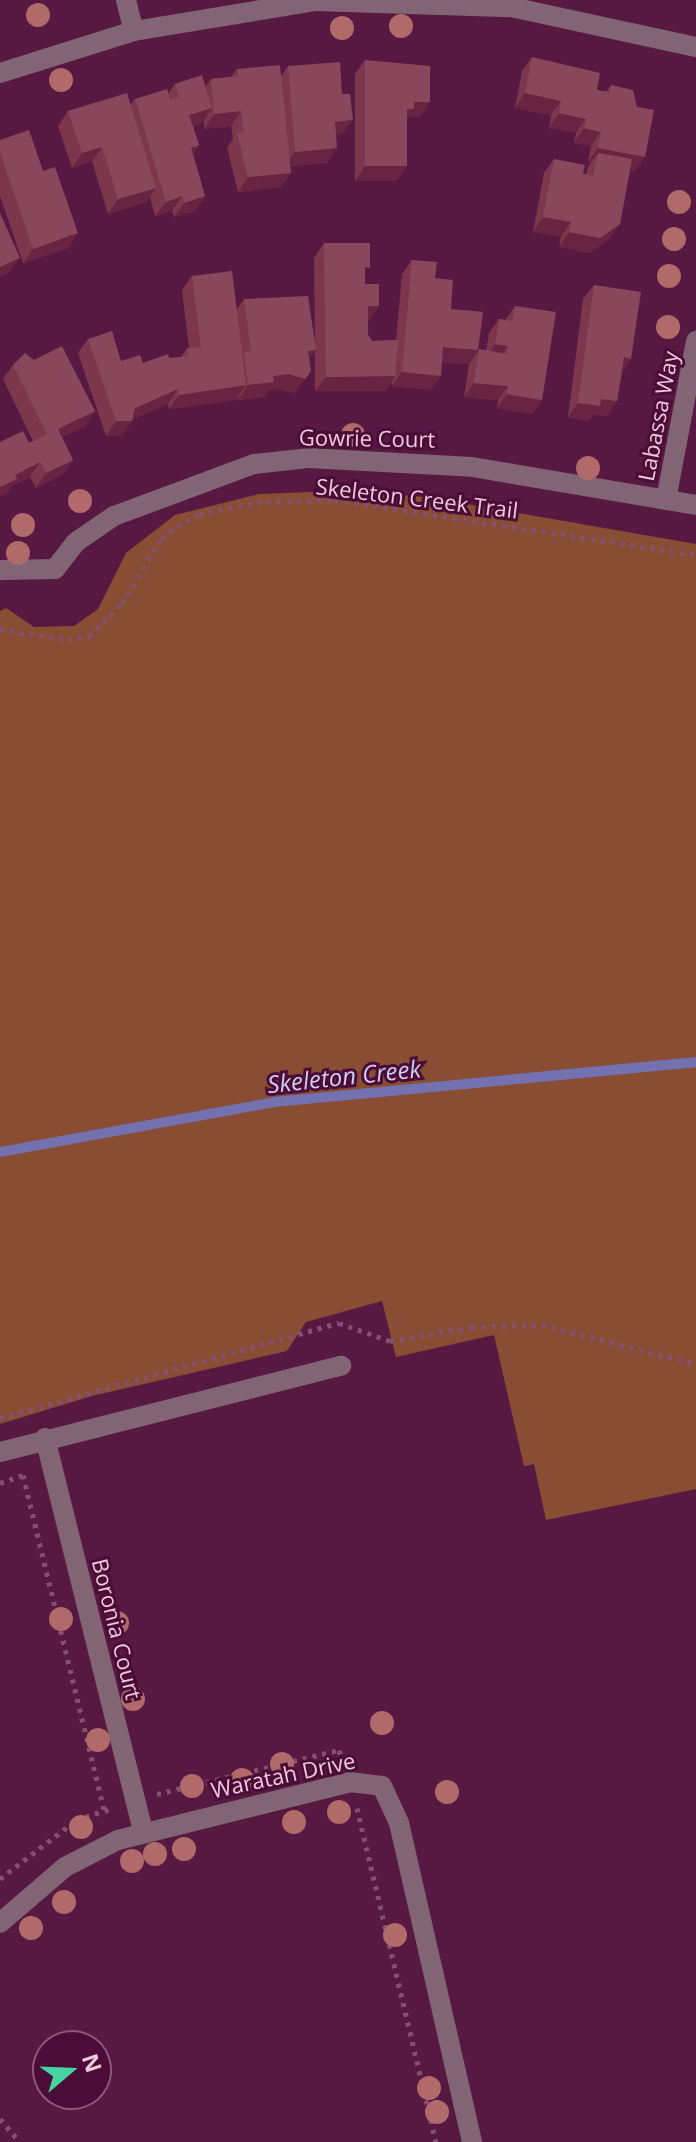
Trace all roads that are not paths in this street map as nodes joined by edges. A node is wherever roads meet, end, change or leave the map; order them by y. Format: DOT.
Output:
graph roads {
  1 [pos="126,0"];
  2 [pos="511,4"];
  3 [pos="134,31"];
  4 [pos="696,47"];
  5 [pos="0,73"];
  6 [pos="696,341"];
  7 [pos="666,500"];
  8 [pos="696,505"];
  9 [pos="0,570"];
  10 [pos="341,1366"];
  11 [pos="45,1438"];
  12 [pos="0,1452"];
  13 [pos="143,1832"];
  14 [pos="0,1923"];
  15 [pos="472,2142"];
  1 -- 3 [label="street"];
  2 -- 3 [label="street"];
  2 -- 4 [label="street"];
  3 -- 5 [label="street"];
  6 -- 7 [label="street, Labassa Way"];
  7 -- 8 [label="street, Gowrie Court"];
  7 -- 9 [label="street, Gowrie Court"];
  10 -- 11 [label="street"];
  11 -- 12 [label="street"];
  11 -- 13 [label="street, Boronia Court"];
  13 -- 14 [label="street, Waratah Drive"];
  13 -- 15 [label="street, Waratah Drive"];
}
